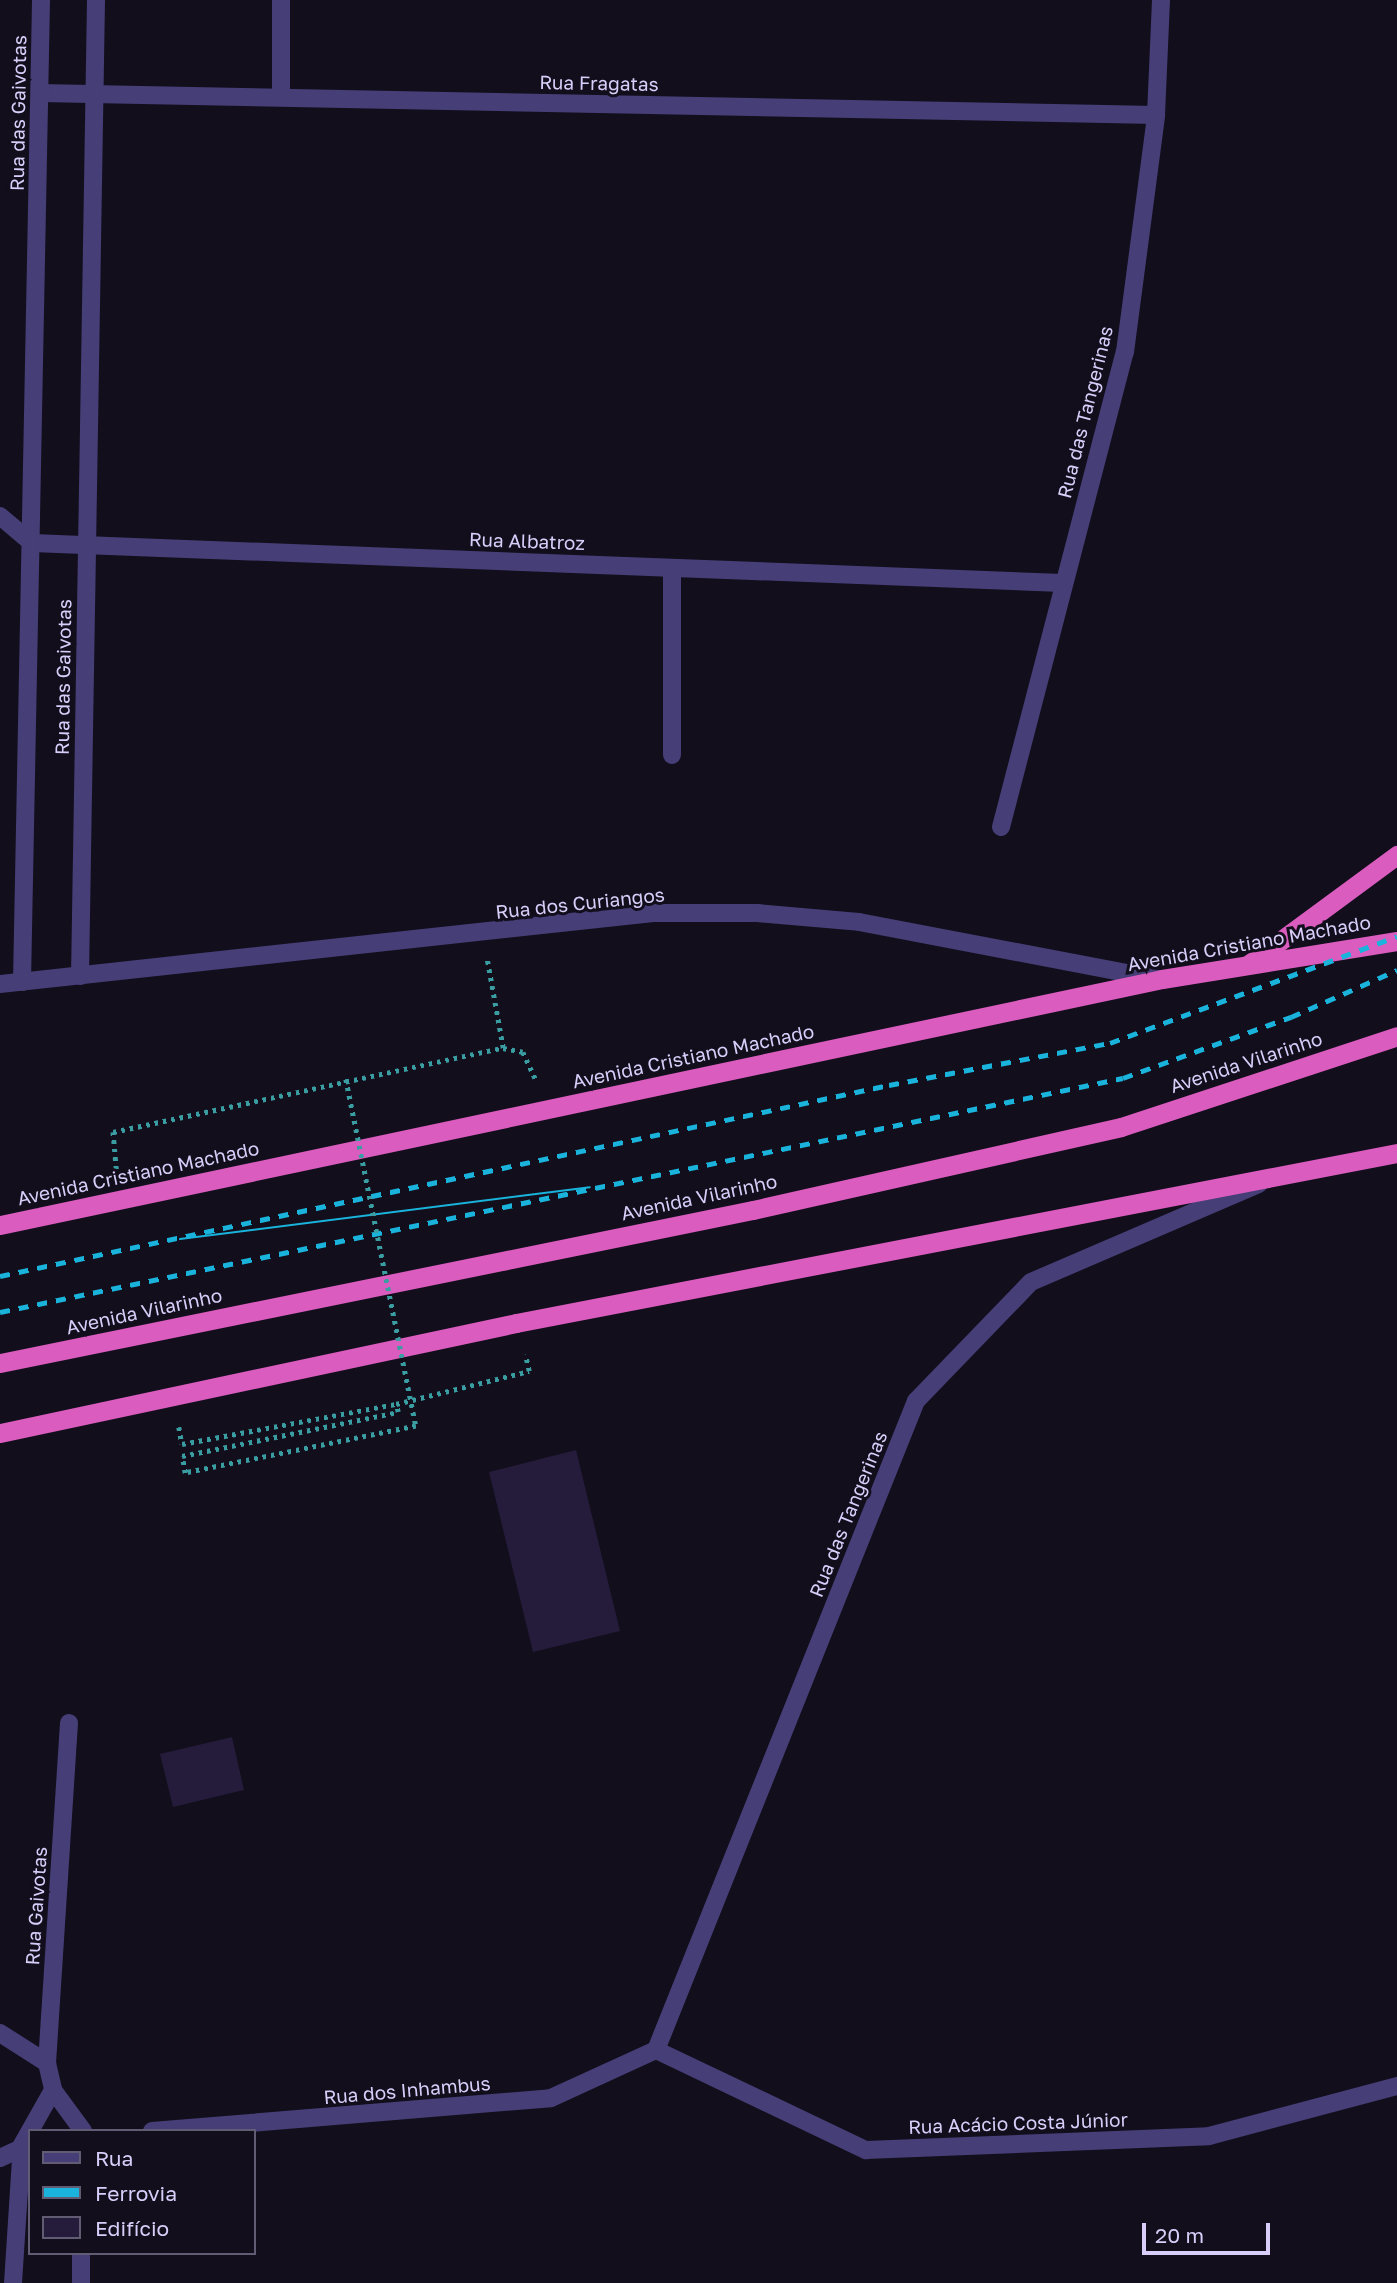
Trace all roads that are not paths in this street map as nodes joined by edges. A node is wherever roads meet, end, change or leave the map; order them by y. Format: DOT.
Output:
graph roads {
  1 [pos="41,0"];
  2 [pos="96,0"];
  3 [pos="281,0"];
  4 [pos="1161,0"];
  5 [pos="40,93"];
  6 [pos="94,93"];
  7 [pos="281,97"];
  8 [pos="1156,115"];
  9 [pos="0,516"];
  10 [pos="32,543"];
  11 [pos="85,545"];
  12 [pos="671,568"];
  13 [pos="1062,583"];
  14 [pos="672,755"];
  15 [pos="1002,827"];
  16 [pos="1397,855"];
  17 [pos="1397,941"];
  18 [pos="1245,966"];
  19 [pos="80,976"];
  20 [pos="1162,979"];
  21 [pos="22,982"];
  22 [pos="0,984"];
  23 [pos="1397,1036"];
  24 [pos="1397,1153"];
  25 [pos="1282,1175"];
  26 [pos="0,1225"];
  27 [pos="0,1363"];
  28 [pos="0,1433"];
  29 [pos="69,1723"];
  30 [pos="0,2033"];
  31 [pos="656,2050"];
  32 [pos="47,2063"];
  33 [pos="1397,2086"];
  34 [pos="53,2090"];
  35 [pos="34,2129"];
  36 [pos="82,2129"];
  37 [pos="176,2129"];
  38 [pos="26,2144"];
  39 [pos="0,2158"];
  40 [pos="81,2255"];
  41 [pos="13,2283"];
  42 [pos="80,2283"];
  1 -- 5 [label="street, Rua das Gaivotas"];
  2 -- 6 [label="street, Rua das Gaivotas"];
  3 -- 7 [label="street"];
  4 -- 8 [label="street, Rua das Tangerinas"];
  5 -- 6 [label="street, Rua Fragatas"];
  5 -- 10 [label="street, Rua das Gaivotas"];
  6 -- 7 [label="street, Rua Fragatas"];
  6 -- 11 [label="street, Rua das Gaivotas"];
  7 -- 8 [label="street, Rua Fragatas"];
  8 -- 13 [label="street, Rua das Tangerinas"];
  9 -- 10 [label="street"];
  10 -- 11 [label="street, Rua Albatroz"];
  10 -- 21 [label="street, Rua das Gaivotas"];
  11 -- 12 [label="street, Rua Albatroz"];
  11 -- 19 [label="street, Rua das Gaivotas"];
  12 -- 13 [label="street, Rua Albatroz"];
  12 -- 14 [label="street"];
  13 -- 15 [label="street, Rua das Tangerinas"];
  16 -- 18 [label="highway"];
  17 -- 18 [label="highway, Avenida Cristiano Machado"];
  18 -- 20 [label="highway, Avenida Cristiano Machado"];
  19 -- 20 [label="street, Rua dos Curiangos"];
  19 -- 21 [label="street, Rua dos Curiangos"];
  20 -- 26 [label="highway, Avenida Cristiano Machado"];
  21 -- 22 [label="street, Rua dos Curiangos"];
  23 -- 27 [label="highway, Avenida Vilarinho"];
  24 -- 25 [label="highway"];
  25 -- 28 [label="highway"];
  25 -- 31 [label="street, Rua das Tangerinas"];
  29 -- 32 [label="street, Rua Gaivotas"];
  30 -- 32 [label="street"];
  31 -- 33 [label="street, Rua Acácio Costa Júnior"];
  31 -- 37 [label="street, Rua dos Inhambus"];
  32 -- 34 [label="street, Rua Gaivotas"];
  34 -- 35 [label="street"];
  34 -- 36 [label="street, Rua Gaivotas"];
  38 -- 39 [label="street"];
  38 -- 41 [label="street"];
  40 -- 42 [label="street"];
}
